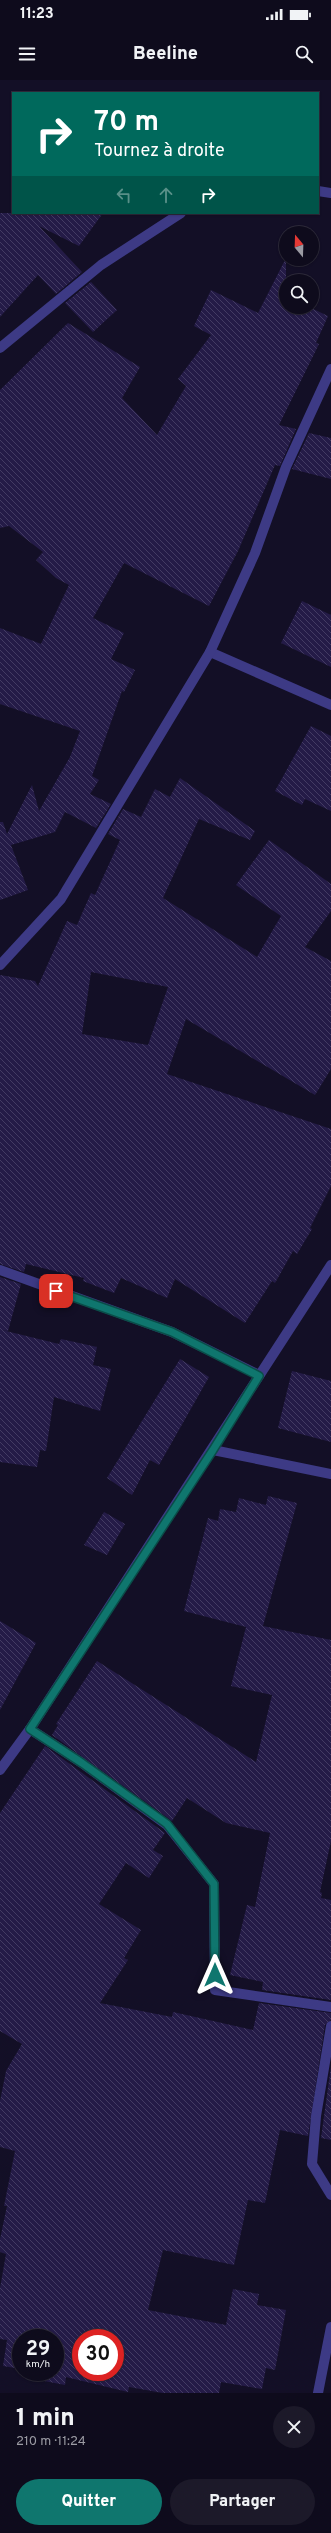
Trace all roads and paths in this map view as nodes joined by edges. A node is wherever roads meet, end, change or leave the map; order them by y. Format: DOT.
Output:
graph roads {
  1 [pos="319,191"];
  2 [pos="331,193"];
  3 [pos="179,214"];
  4 [pos="0,348"];
  5 [pos="331,369"];
  6 [pos="210,652"];
  7 [pos="331,705"];
  8 [pos="0,965"];
  9 [pos="331,1265"];
  10 [pos="0,1270"];
  11 [pos="259,1376"];
  12 [pos="213,1450"];
  13 [pos="331,1474"];
  14 [pos="30,1729"];
  15 [pos="0,1770"];
  16 [pos="331,2007"];
  17 [pos="331,2026"];
  18 [pos="331,2195"];
  19 [pos="331,2327"];
  20 [pos="318,2393"];
  1 -- 2 [label="street"];
  3 -- 4 [label="street"];
  5 -- 6 [label="street"];
  6 -- 7 [label="street"];
  6 -- 8 [label="street"];
  9 -- 11 [label="street"];
  10 -- 11 [label="street"];
  11 -- 12 [label="street"];
  12 -- 13 [label="street"];
  12 -- 14 [label="street"];
  14 -- 15 [label="street"];
  14 -- 16 [label="street"];
  17 -- 18 [label="street"];
  19 -- 20 [label="street"];
}
